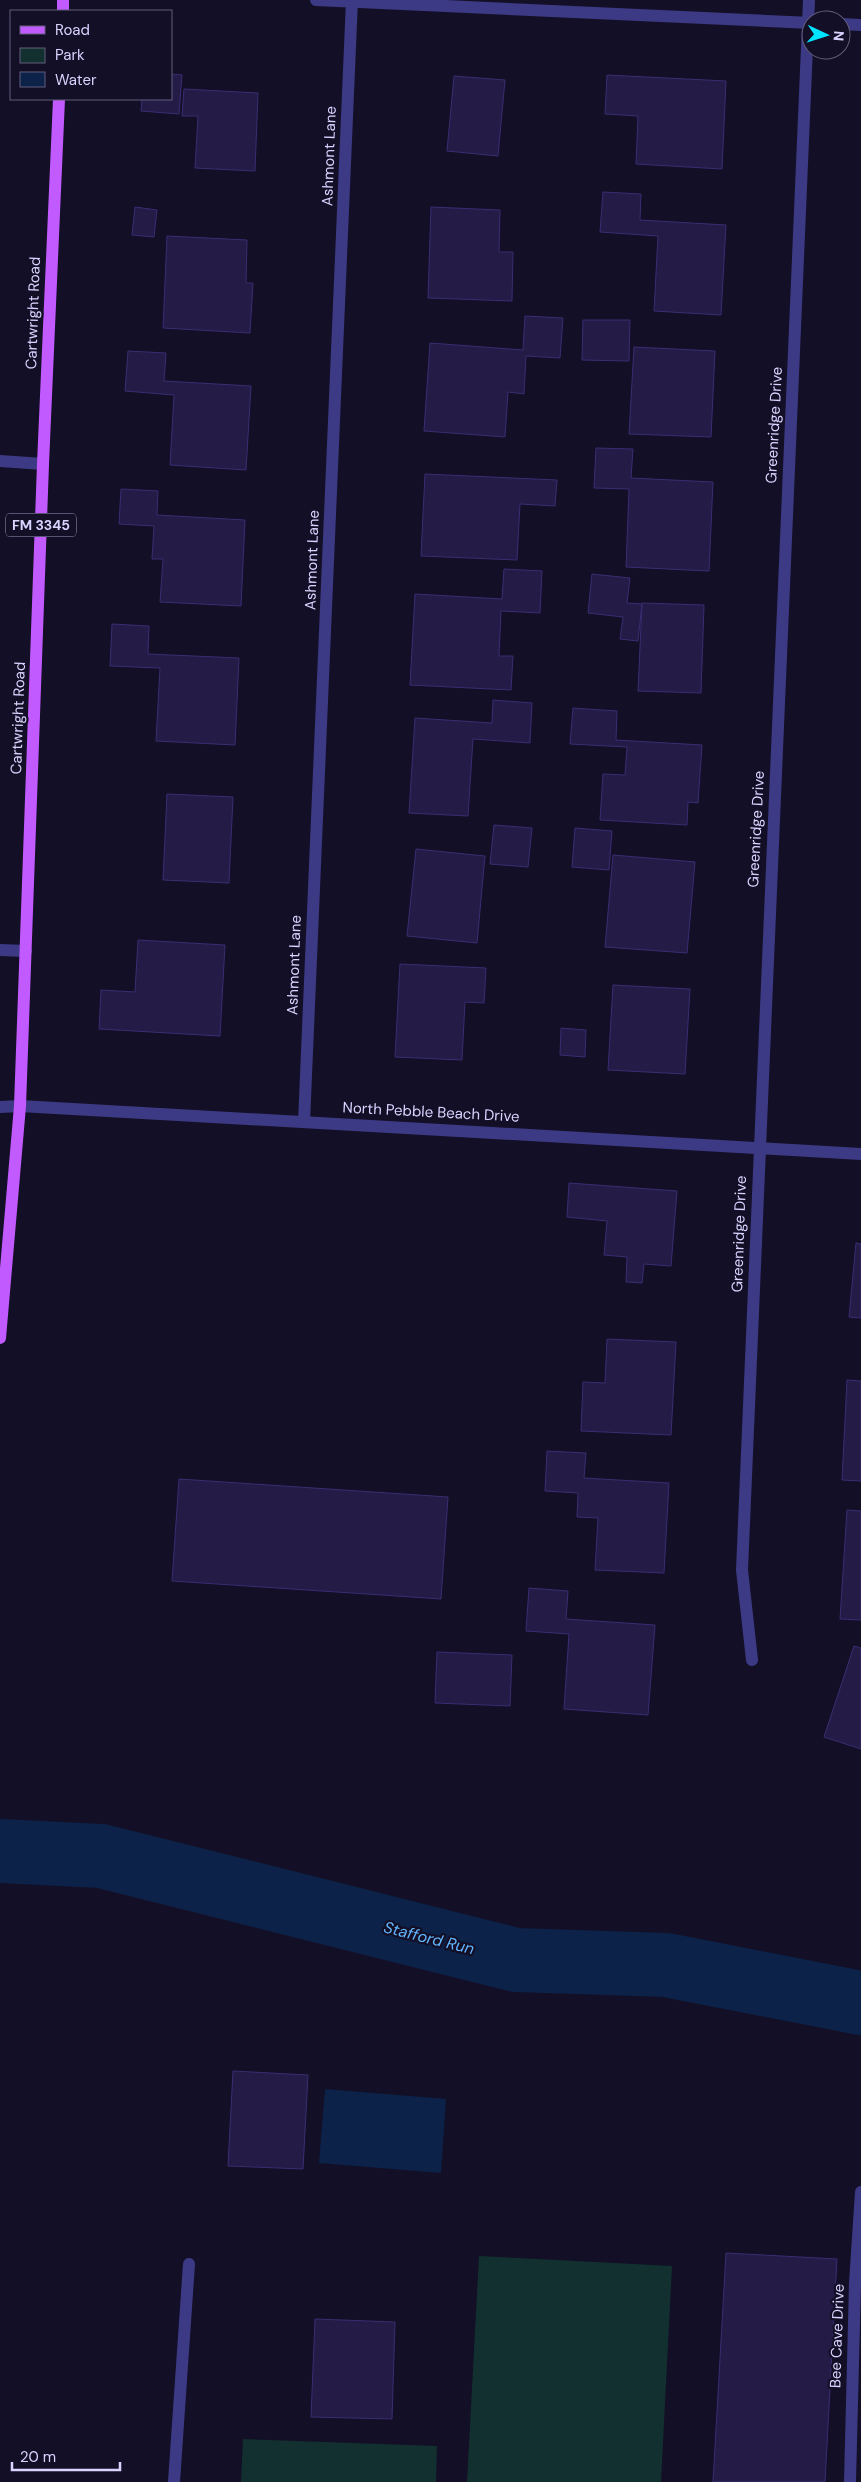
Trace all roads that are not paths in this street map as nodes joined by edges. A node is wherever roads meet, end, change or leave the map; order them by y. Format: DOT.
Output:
graph roads {
  1 [pos="316,0"];
  2 [pos="352,1"];
  3 [pos="801,22"];
  4 [pos="808,60"];
  5 [pos="59,100"];
  6 [pos="0,461"];
  7 [pos="43,464"];
  8 [pos="0,950"];
  9 [pos="26,951"];
  10 [pos="20,1106"];
  11 [pos="0,1107"];
  12 [pos="304,1122"];
  13 [pos="758,1146"];
  14 [pos="861,1154"];
  15 [pos="0,1338"];
  16 [pos="752,1660"];
  17 [pos="861,2192"];
  18 [pos="189,2264"];
  19 [pos="174,2482"];
  20 [pos="850,2482"];
  1 -- 2 [label="street"];
  2 -- 3 [label="street"];
  2 -- 12 [label="street, Ashmont Lane"];
  4 -- 13 [label="street, Greenridge Drive"];
  5 -- 7 [label="main road, Cartwright Road / FM 3345"];
  6 -- 7 [label="street"];
  7 -- 9 [label="main road, Cartwright Road / FM 3345"];
  8 -- 9 [label="street"];
  9 -- 10 [label="main road, Cartwright Road / FM 3345"];
  10 -- 11 [label="street, North Pebble Beach Drive"];
  10 -- 12 [label="street, North Pebble Beach Drive"];
  10 -- 15 [label="main road, Cartwright Road / FM 3345"];
  12 -- 13 [label="street, North Pebble Beach Drive"];
  13 -- 14 [label="street, North Pebble Beach Drive"];
  13 -- 16 [label="street, Greenridge Drive"];
  17 -- 20 [label="street, Bee Cave Drive"];
  18 -- 19 [label="street"];
}
